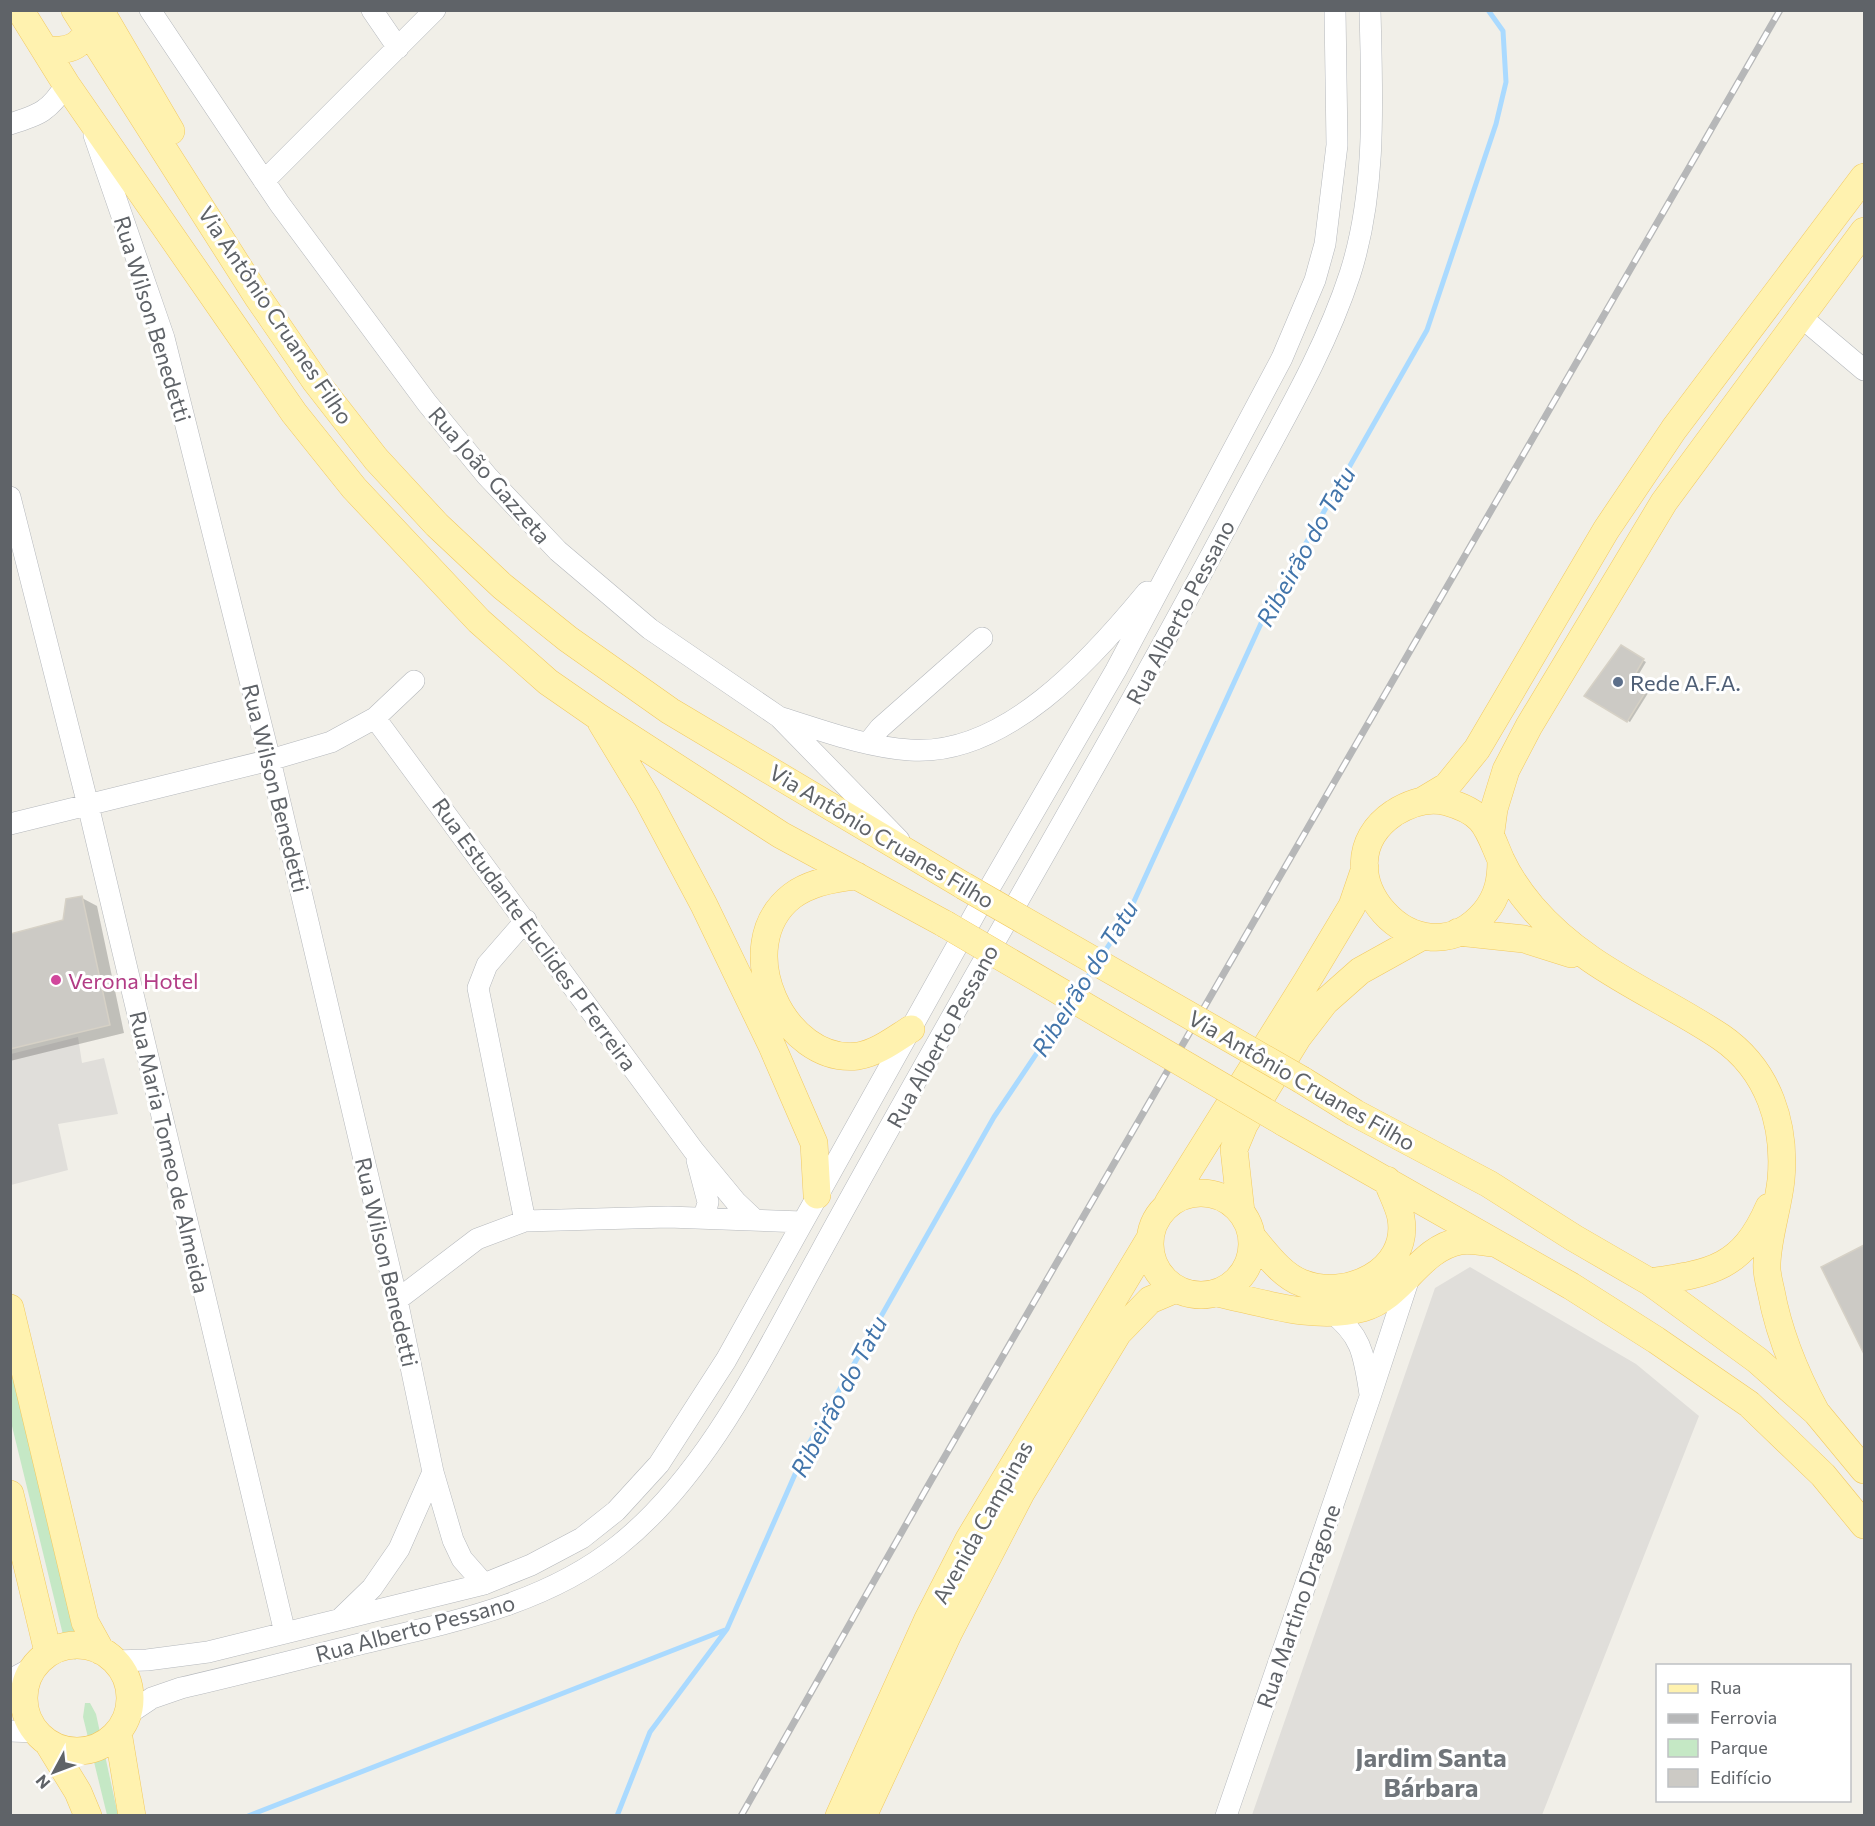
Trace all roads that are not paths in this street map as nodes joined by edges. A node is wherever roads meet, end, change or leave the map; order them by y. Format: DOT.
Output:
graph roads {
  1 [pos="20,10"];
  2 [pos="150,10"];
  3 [pos="372,10"];
  4 [pos="435,10"];
  5 [pos="1335,10"];
  6 [pos="1370,10"];
  7 [pos="89,15"];
  8 [pos="398,48"];
  9 [pos="47,50"];
  10 [pos="66,84"];
  11 [pos="87,114"];
  12 [pos="10,124"];
  13 [pos="1864,177"];
  14 [pos="264,181"];
  15 [pos="1864,231"];
  16 [pos="1800,316"];
  17 [pos="1864,370"];
  18 [pos="10,497"];
  19 [pos="1176,556"];
  20 [pos="982,638"];
  21 [pos="414,681"];
  22 [pos="597,716"];
  23 [pos="779,717"];
  24 [pos="375,718"];
  25 [pos="868,743"];
  26 [pos="270,760"];
  27 [pos="1422,801"];
  28 [pos="88,805"];
  29 [pos="10,824"];
  30 [pos="1491,831"];
  31 [pos="916,858"];
  32 [pos="1501,860"];
  33 [pos="1365,868"];
  34 [pos="857,876"];
  35 [pos="526,920"];
  36 [pos="1458,932"];
  37 [pos="1423,936"];
  38 [pos="1591,962"];
  39 [pos="911,1029"];
  40 [pos="694,1151"];
  41 [pos="1387,1180"];
  42 [pos="1781,1181"];
  43 [pos="817,1196"];
  44 [pos="1168,1203"];
  45 [pos="1241,1212"];
  46 [pos="704,1218"];
  47 [pos="754,1219"];
  48 [pos="525,1221"];
  49 [pos="802,1222"];
  50 [pos="1252,1237"];
  51 [pos="1149,1240"];
  52 [pos="1496,1244"];
  53 [pos="1410,1275"];
  54 [pos="1650,1282"];
  55 [pos="1176,1289"];
  56 [pos="1217,1293"];
  57 [pos="397,1300"];
  58 [pos="10,1308"];
  59 [pos="1331,1312"];
  60 [pos="1370,1397"];
  61 [pos="1815,1412"];
  62 [pos="1864,1470"];
  63 [pos="433,1472"];
  64 [pos="1010,1488"];
  65 [pos="10,1494"];
  66 [pos="1864,1525"];
  67 [pos="484,1584"];
  68 [pos="339,1620"];
  69 [pos="285,1633"];
  70 [pos="108,1656"];
  71 [pos="39,1661"];
  72 [pos="10,1680"];
  73 [pos="123,1723"];
  74 [pos="31,1735"];
  75 [pos="88,1815"];
  76 [pos="132,1815"];
  77 [pos="839,1815"];
  78 [pos="863,1815"];
  79 [pos="1226,1815"];
  1 -- 9 [label="main road, Via Antônio Cruanes Filho"];
  2 -- 14 [label="street, Rua João Gazzeta"];
  3 -- 8 [label="street"];
  4 -- 8 [label="street"];
  5 -- 19 [label="street, Rua Alberto Pessano"];
  6 -- 73 [label="street, Rua Alberto Pessano"];
  7 -- 9 [label="main road"];
  7 -- 31 [label="main road, Via Antônio Cruanes Filho"];
  8 -- 14 [label="street"];
  9 -- 10 [label="main road, Via Antônio Cruanes Filho"];
  10 -- 11 [label="main road, Via Antônio Cruanes Filho"];
  10 -- 12 [label="street"];
  11 -- 22 [label="main road, Via Antônio Cruanes Filho"];
  11 -- 26 [label="street, Rua Wilson Benedetti"];
  13 -- 27 [label="main road"];
  14 -- 23 [label="street, Rua João Gazzeta"];
  15 -- 16 [label="main road"];
  16 -- 17 [label="street"];
  16 -- 30 [label="main road"];
  18 -- 28 [label="street, Rua Maria Tomeo de Almeida"];
  19 -- 25 [label="street"];
  19 -- 39 [label="street, Rua Alberto Pessano"];
  20 -- 25 [label="street"];
  21 -- 24 [label="street"];
  22 -- 34 [label="main road, Via Antônio Cruanes Filho"];
  22 -- 43 [label="main road"];
  23 -- 25 [label="street"];
  23 -- 31 [label="street, Rua João Gazzeta"];
  24 -- 26 [label="street"];
  24 -- 35 [label="street, Rua Estudante Euclides P Ferreira"];
  26 -- 28 [label="street"];
  26 -- 57 [label="street, Rua Wilson Benedetti"];
  27 -- 30 [label="main road"];
  27 -- 33 [label="main road"];
  28 -- 29 [label="street"];
  28 -- 69 [label="street, Rua Maria Tomeo de Almeida"];
  30 -- 32 [label="main road"];
  31 -- 54 [label="main road, Via Antônio Cruanes Filho, bridge"];
  32 -- 36 [label="main road"];
  32 -- 38 [label="main road"];
  33 -- 37 [label="main road"];
  33 -- 44 [label="main road"];
  34 -- 39 [label="main road"];
  34 -- 41 [label="main road, Via Antônio Cruanes Filho, bridge"];
  35 -- 40 [label="street, Rua Estudante Euclides P Ferreira"];
  35 -- 48 [label="street"];
  36 -- 37 [label="main road"];
  36 -- 38 [label="main road"];
  37 -- 45 [label="main road"];
  38 -- 42 [label="main road"];
  39 -- 43 [label="street, Rua Alberto Pessano"];
  40 -- 46 [label="street, Rua Estudante Euclides P Ferreira"];
  40 -- 47 [label="street, Rua Estudante Euclides P Ferreira"];
  41 -- 50 [label="main road"];
  41 -- 52 [label="main road, Via Antônio Cruanes Filho"];
  42 -- 54 [label="main road"];
  42 -- 61 [label="main road"];
  43 -- 49 [label="street, Rua Alberto Pessano"];
  44 -- 45 [label="main road"];
  44 -- 51 [label="main road"];
  45 -- 50 [label="main road"];
  46 -- 47 [label="street"];
  46 -- 48 [label="street"];
  47 -- 49 [label="street"];
  48 -- 57 [label="street"];
  49 -- 67 [label="street, Rua Alberto Pessano"];
  50 -- 56 [label="main road"];
  51 -- 55 [label="main road"];
  51 -- 64 [label="main road, Avenida Campinas"];
  52 -- 53 [label="main road, Rua Martino Dragone"];
  52 -- 66 [label="main road, Via Antônio Cruanes Filho"];
  53 -- 59 [label="main road, Rua Martino Dragone"];
  53 -- 60 [label="street, Rua Martino Dragone"];
  54 -- 61 [label="main road, Via Antônio Cruanes Filho"];
  55 -- 56 [label="main road"];
  55 -- 64 [label="main road, Avenida Campinas"];
  56 -- 59 [label="main road, Rua Martino Dragone"];
  57 -- 63 [label="street, Rua Wilson Benedetti"];
  58 -- 70 [label="main road"];
  59 -- 60 [label="street, Rua Martino Dragone"];
  60 -- 79 [label="street, Rua Martino Dragone"];
  61 -- 62 [label="main road, Via Antônio Cruanes Filho"];
  63 -- 67 [label="street, Rua Wilson Benedetti"];
  63 -- 68 [label="street"];
  64 -- 77 [label="main road, Avenida Campinas"];
  64 -- 78 [label="main road, Avenida Campinas"];
  65 -- 71 [label="main road"];
  67 -- 68 [label="street, Rua Alberto Pessano"];
  68 -- 69 [label="street, Rua Alberto Pessano"];
  69 -- 70 [label="street, Rua Alberto Pessano"];
  70 -- 71 [label="main road"];
  70 -- 73 [label="main road"];
  71 -- 72 [label="street"];
  71 -- 74 [label="main road"];
  73 -- 74 [label="main road"];
  73 -- 76 [label="main road"];
  74 -- 75 [label="main road"];
}
